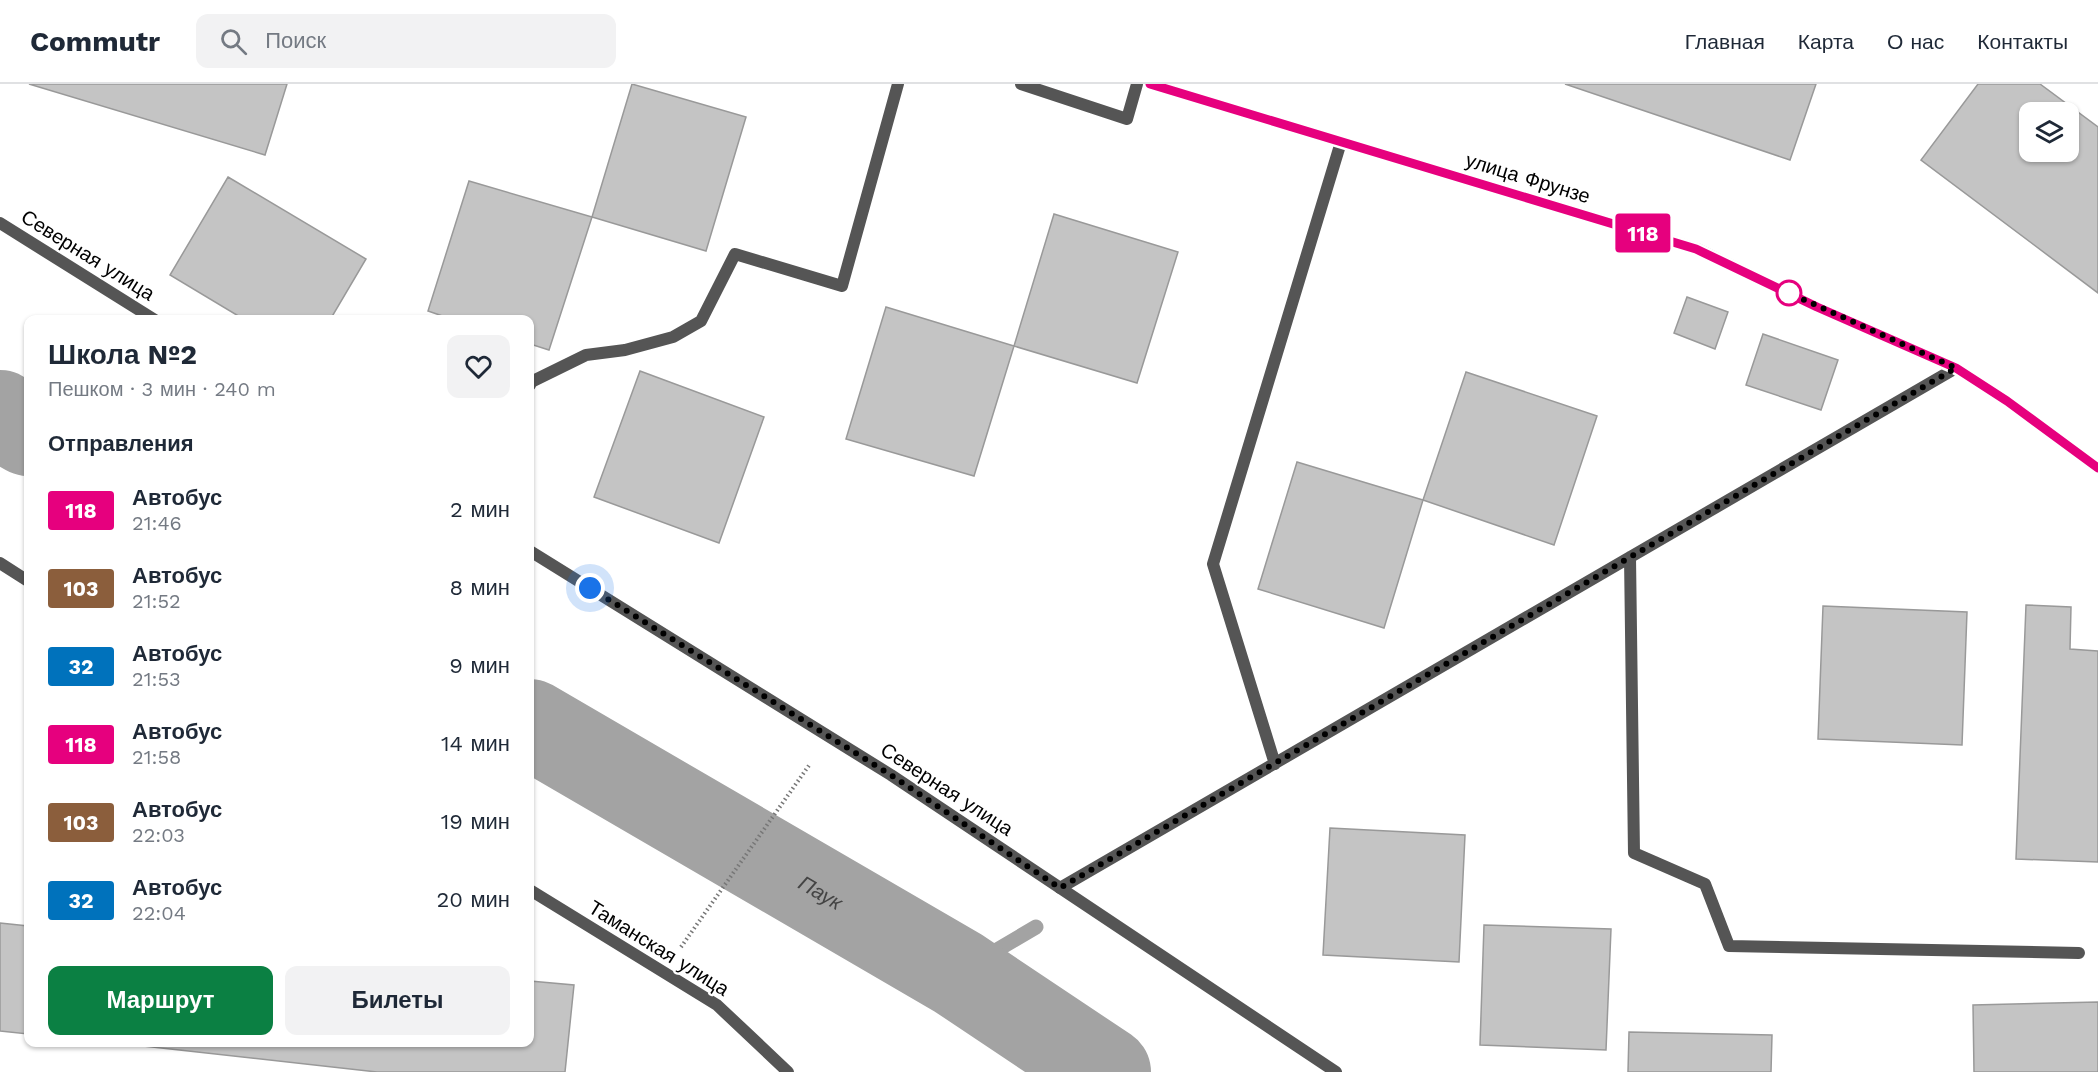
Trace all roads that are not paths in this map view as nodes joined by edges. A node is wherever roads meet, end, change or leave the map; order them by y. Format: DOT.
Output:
graph roads {
  1 [pos="898,84"];
  2 [pos="1021,84"];
  3 [pos="1137,84"];
  4 [pos="1150,84"];
  5 [pos="1341,142"];
  6 [pos="0,224"];
  7 [pos="147,315"];
  8 [pos="1956,368"];
  9 [pos="534,381"];
  10 [pos="2098,468"];
  11 [pos="534,553"];
  12 [pos="1630,557"];
  13 [pos="0,563"];
  14 [pos="24,578"];
  15 [pos="1275,764"];
  16 [pos="1060,888"];
  17 [pos="534,892"];
  18 [pos="2079,953"];
  19 [pos="788,1072"];
  20 [pos="1336,1072"];
  1 -- 9 [label="street"];
  2 -- 3 [label="street"];
  4 -- 5 [label="street, улица Фрунзе"];
  5 -- 8 [label="street, улица Фрунзе"];
  5 -- 15 [label="street"];
  6 -- 7 [label="street, Северная улица"];
  8 -- 10 [label="street, улица Фрунзе"];
  8 -- 12 [label="street"];
  11 -- 16 [label="street, Северная улица"];
  12 -- 15 [label="street"];
  12 -- 18 [label="street"];
  13 -- 14 [label="street"];
  15 -- 16 [label="street"];
  16 -- 20 [label="street, Северная улица"];
  17 -- 19 [label="street, Таманская улица"];
}
